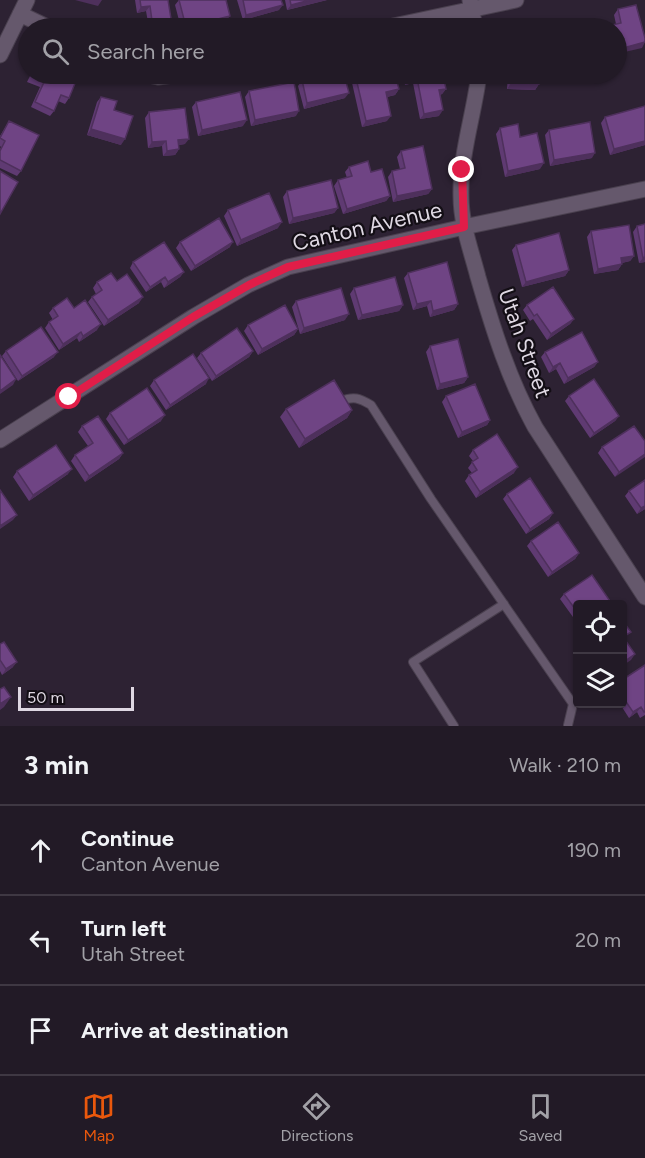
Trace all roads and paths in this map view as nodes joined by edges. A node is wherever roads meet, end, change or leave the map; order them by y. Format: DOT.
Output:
graph roads {
  1 [pos="516,0"];
  2 [pos="471,4"];
  3 [pos="23,7"];
  4 [pos="37,18"];
  5 [pos="420,18"];
  6 [pos="0,55"];
  7 [pos="477,84"];
  8 [pos="645,189"];
  9 [pos="464,227"];
  10 [pos="341,401"];
  11 [pos="0,440"];
  12 [pos="645,597"];
  13 [pos="504,604"];
  14 [pos="454,726"];
  15 [pos="560,726"];
  16 [pos="569,726"];
  1 -- 2 [label="street"];
  2 -- 5 [label="street"];
  3 -- 4 [label="street"];
  3 -- 6 [label="street"];
  7 -- 9 [label="street, Utah Street"];
  8 -- 9 [label="street, Canton Avenue"];
  9 -- 11 [label="street, Canton Avenue"];
  9 -- 12 [label="street, Utah Street"];
  10 -- 13 [label="lane"];
  13 -- 14 [label="lane"];
  13 -- 16 [label="lane"];
  15 -- 16 [label="lane"];
}
